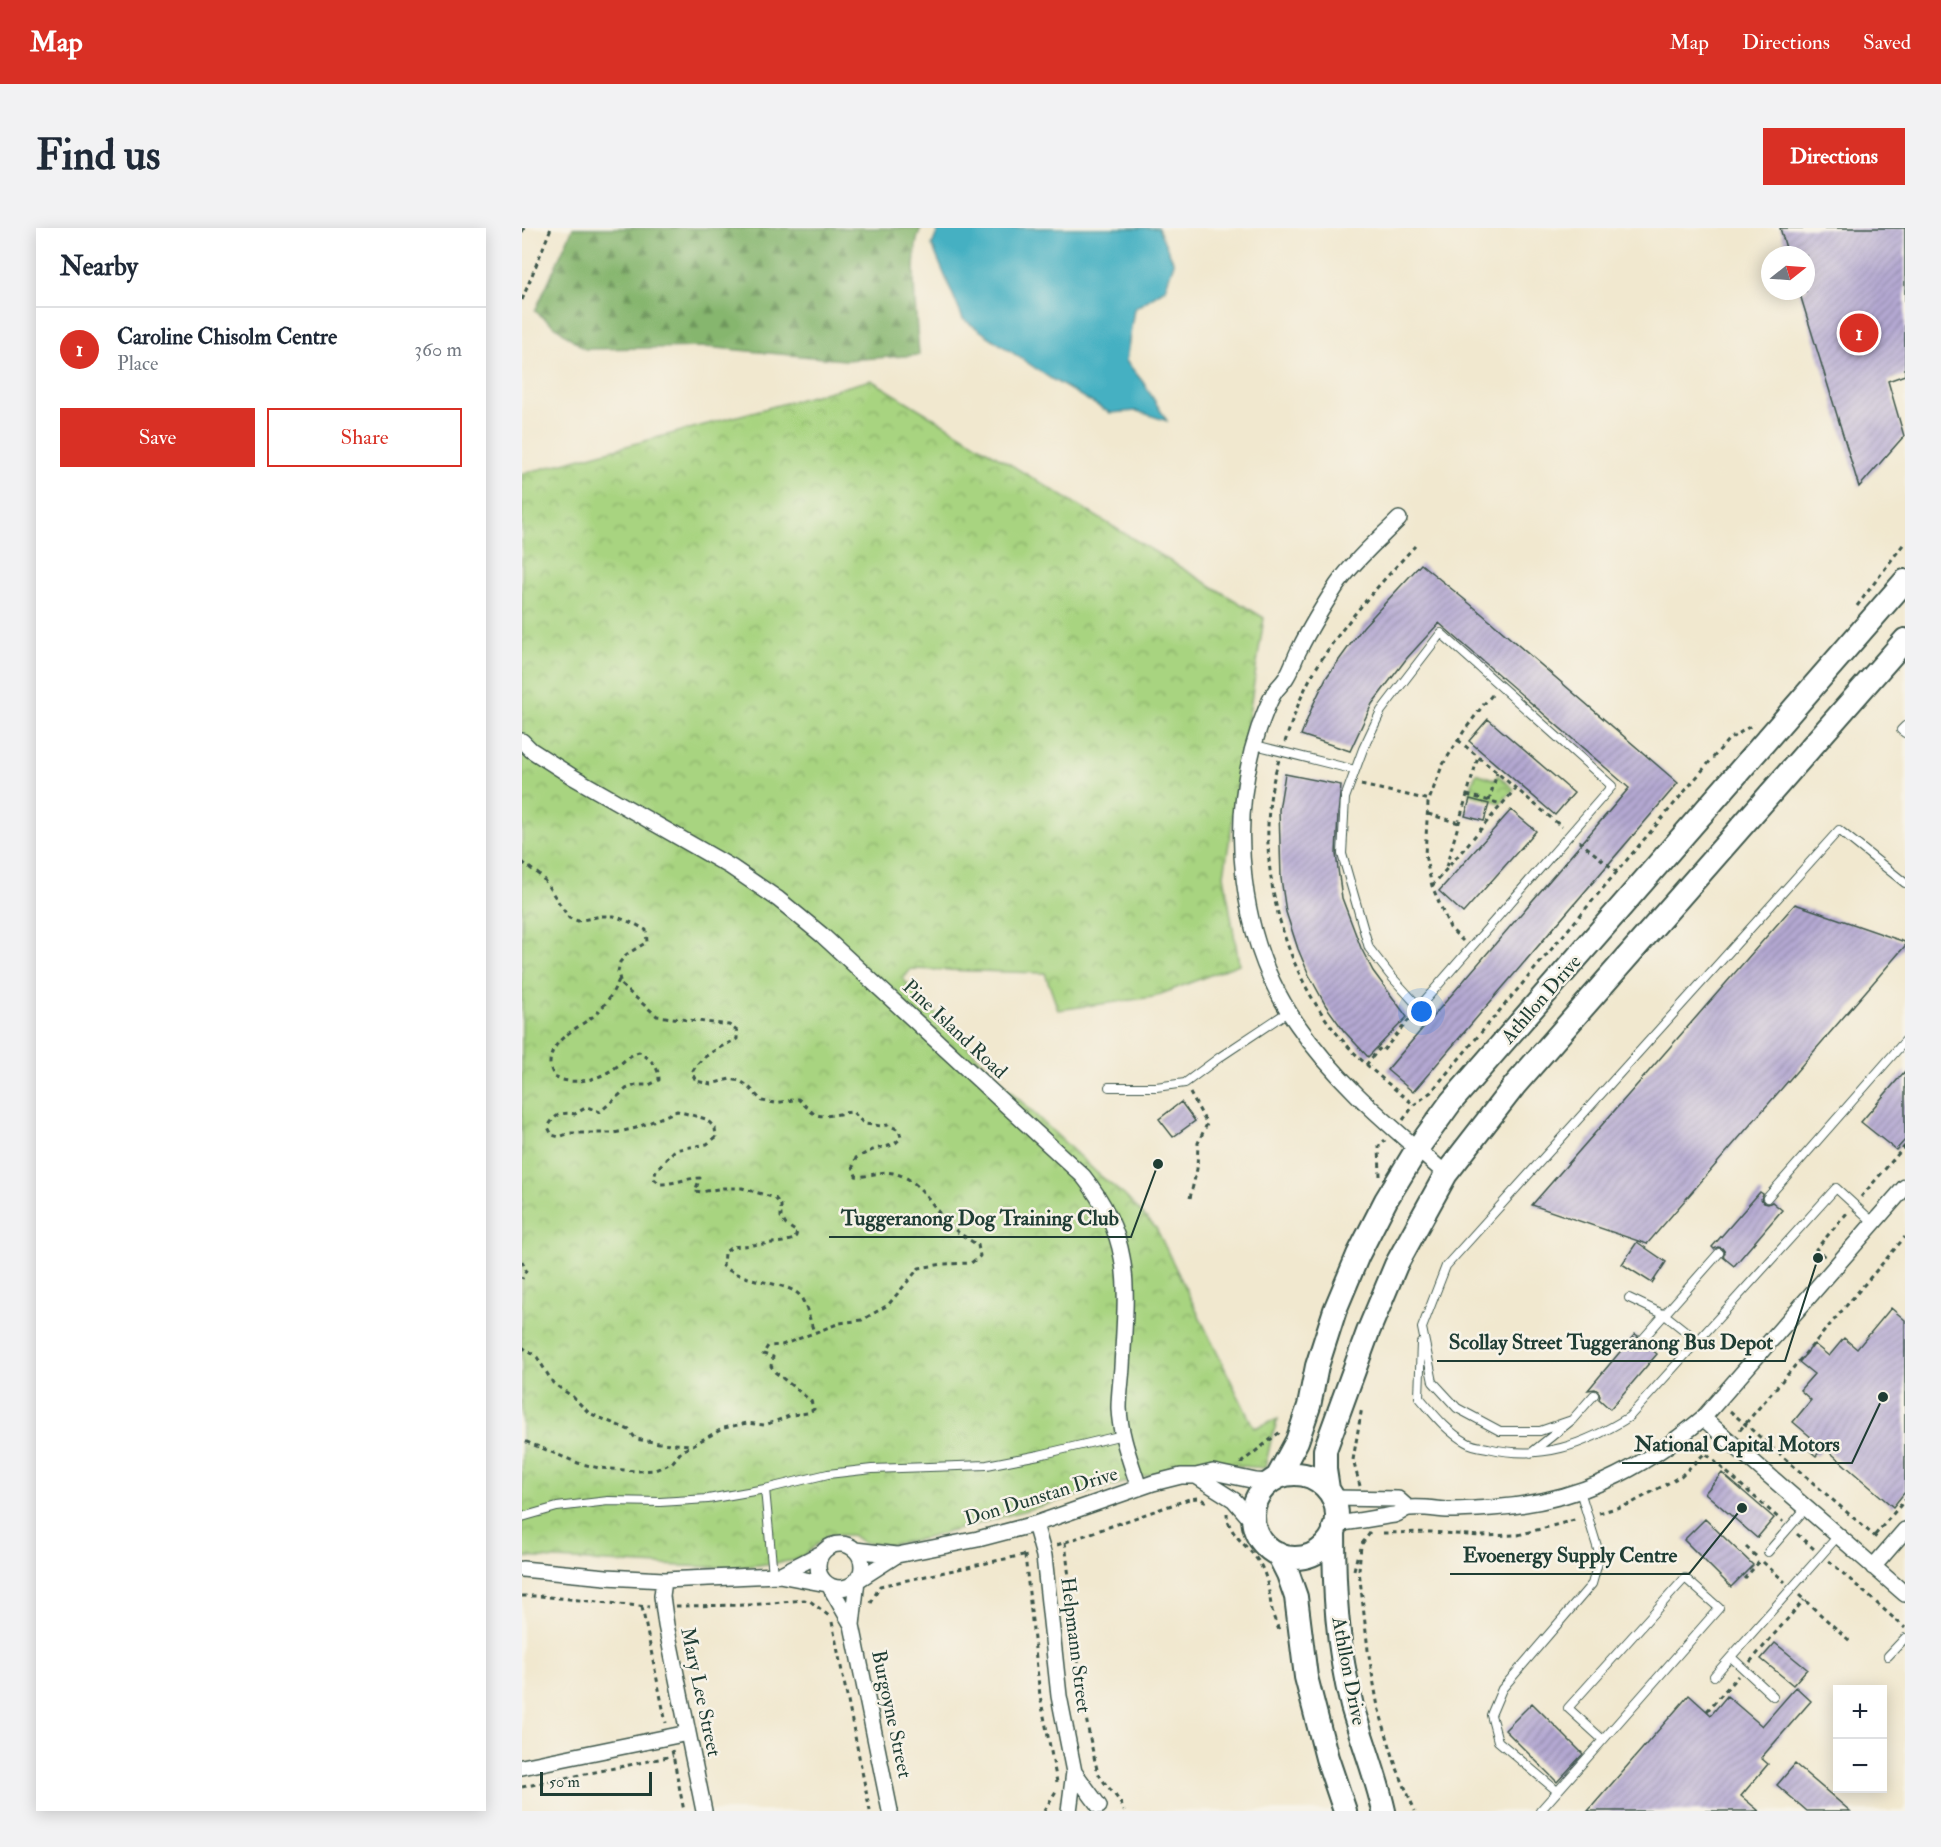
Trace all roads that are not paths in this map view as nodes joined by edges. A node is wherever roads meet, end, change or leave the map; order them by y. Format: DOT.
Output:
graph roads {
  1 [pos="1399,519"];
  2 [pos="1905,580"];
  3 [pos="1905,640"];
  4 [pos="1905,726"];
  5 [pos="1905,733"];
  6 [pos="522,741"];
  7 [pos="1255,745"];
  8 [pos="1355,770"];
  9 [pos="1905,883"];
  10 [pos="1289,1011"];
  11 [pos="1905,1041"];
  12 [pos="1109,1088"];
  13 [pos="1417,1149"];
  14 [pos="1446,1174"];
  15 [pos="1905,1187"];
  16 [pos="1767,1198"];
  17 [pos="1874,1223"];
  18 [pos="1719,1253"];
  19 [pos="1629,1298"];
  20 [pos="1665,1315"];
  21 [pos="1422,1330"];
  22 [pos="1642,1340"];
  23 [pos="1698,1341"];
  24 [pos="1594,1395"];
  25 [pos="1703,1418"];
  26 [pos="1572,1420"];
  27 [pos="1123,1436"];
  28 [pos="1530,1454"];
  29 [pos="1196,1476"];
  30 [pos="1274,1480"];
  31 [pos="1139,1488"];
  32 [pos="765,1489"];
  33 [pos="1580,1491"];
  34 [pos="1330,1494"];
  35 [pos="1407,1508"];
  36 [pos="1806,1508"];
  37 [pos="522,1517"];
  38 [pos="1254,1523"];
  39 [pos="1035,1524"];
  40 [pos="1335,1526"];
  41 [pos="1905,1530"];
  42 [pos="1838,1536"];
  43 [pos="855,1550"];
  44 [pos="1768,1552"];
  45 [pos="822,1553"];
  46 [pos="1278,1554"];
  47 [pos="897,1555"];
  48 [pos="1873,1567"];
  49 [pos="522,1569"];
  50 [pos="776,1575"];
  51 [pos="664,1580"];
  52 [pos="857,1580"];
  53 [pos="828,1585"];
  54 [pos="1905,1594"];
  55 [pos="852,1624"];
  56 [pos="1905,1638"];
  57 [pos="1888,1656"];
  58 [pos="1731,1657"];
  59 [pos="1714,1676"];
  60 [pos="1773,1696"];
  61 [pos="688,1733"];
  62 [pos="1603,1740"];
  63 [pos="522,1767"];
  64 [pos="1074,1772"];
  65 [pos="1557,1791"];
  66 [pos="1103,1808"];
  67 [pos="704,1811"];
  68 [pos="890,1811"];
  69 [pos="1070,1811"];
  70 [pos="1345,1811"];
  71 [pos="1384,1811"];
  72 [pos="1540,1811"];
  1 -- 7 [label="street"];
  2 -- 13 [label="main road, Athllon Drive"];
  3 -- 14 [label="main road, Athllon Drive"];
  4 -- 5 [label="lane"];
  6 -- 27 [label="street, Pine Island Road"];
  7 -- 8 [label="lane"];
  7 -- 10 [label="street"];
  8 -- 8 [label="lane"];
  9 -- 21 [label="lane"];
  10 -- 12 [label="lane"];
  10 -- 13 [label="street"];
  11 -- 16 [label="lane"];
  13 -- 14 [label="street"];
  13 -- 30 [label="main road, Athllon Drive"];
  14 -- 34 [label="main road, Athllon Drive"];
  15 -- 17 [label="street"];
  17 -- 23 [label="lane"];
  17 -- 25 [label="street"];
  18 -- 20 [label="lane"];
  19 -- 20 [label="lane"];
  20 -- 22 [label="lane"];
  20 -- 23 [label="lane"];
  21 -- 26 [label="lane"];
  21 -- 28 [label="lane"];
  23 -- 28 [label="lane"];
  24 -- 26 [label="lane"];
  25 -- 33 [label="street"];
  25 -- 36 [label="street"];
  26 -- 28 [label="lane"];
  27 -- 31 [label="street, Pine Island Road"];
  27 -- 32 [label="lane"];
  29 -- 30 [label="street, Don Dunstan Drive"];
  29 -- 31 [label="street, Don Dunstan Drive"];
  29 -- 38 [label="street"];
  30 -- 34 [label="main road"];
  30 -- 38 [label="main road"];
  31 -- 39 [label="street, Don Dunstan Drive"];
  32 -- 37 [label="lane"];
  32 -- 50 [label="lane"];
  33 -- 35 [label="street"];
  33 -- 65 [label="lane"];
  34 -- 35 [label="street"];
  34 -- 40 [label="main road"];
  35 -- 40 [label="street"];
  36 -- 42 [label="street"];
  36 -- 44 [label="lane"];
  38 -- 46 [label="main road"];
  39 -- 47 [label="street, Don Dunstan Drive"];
  39 -- 64 [label="street, Helpmann Street"];
  40 -- 46 [label="main road"];
  40 -- 71 [label="main road, Athllon Drive"];
  41 -- 48 [label="street"];
  42 -- 48 [label="street"];
  42 -- 58 [label="lane"];
  43 -- 45 [label="street"];
  43 -- 47 [label="street, Don Dunstan Drive"];
  43 -- 52 [label="street"];
  45 -- 50 [label="street"];
  45 -- 53 [label="street"];
  46 -- 70 [label="main road, Athllon Drive"];
  47 -- 52 [label="street, Don Dunstan Drive"];
  48 -- 54 [label="street"];
  49 -- 51 [label="street"];
  50 -- 51 [label="street"];
  50 -- 53 [label="street"];
  51 -- 61 [label="street, Mary Lee Street"];
  52 -- 53 [label="street"];
  52 -- 55 [label="street, Burgoyne Street"];
  53 -- 55 [label="street, Burgoyne Street"];
  55 -- 68 [label="street, Burgoyne Street"];
  56 -- 57 [label="lane"];
  58 -- 59 [label="lane"];
  58 -- 60 [label="lane"];
  61 -- 63 [label="street"];
  61 -- 67 [label="street, Mary Lee Street"];
  62 -- 62 [label="lane"];
  62 -- 65 [label="lane"];
  64 -- 66 [label="street, Helpmann Street"];
  64 -- 69 [label="street, Helpmann Street"];
  65 -- 72 [label="lane"];
  66 -- 69 [label="street"];
}
